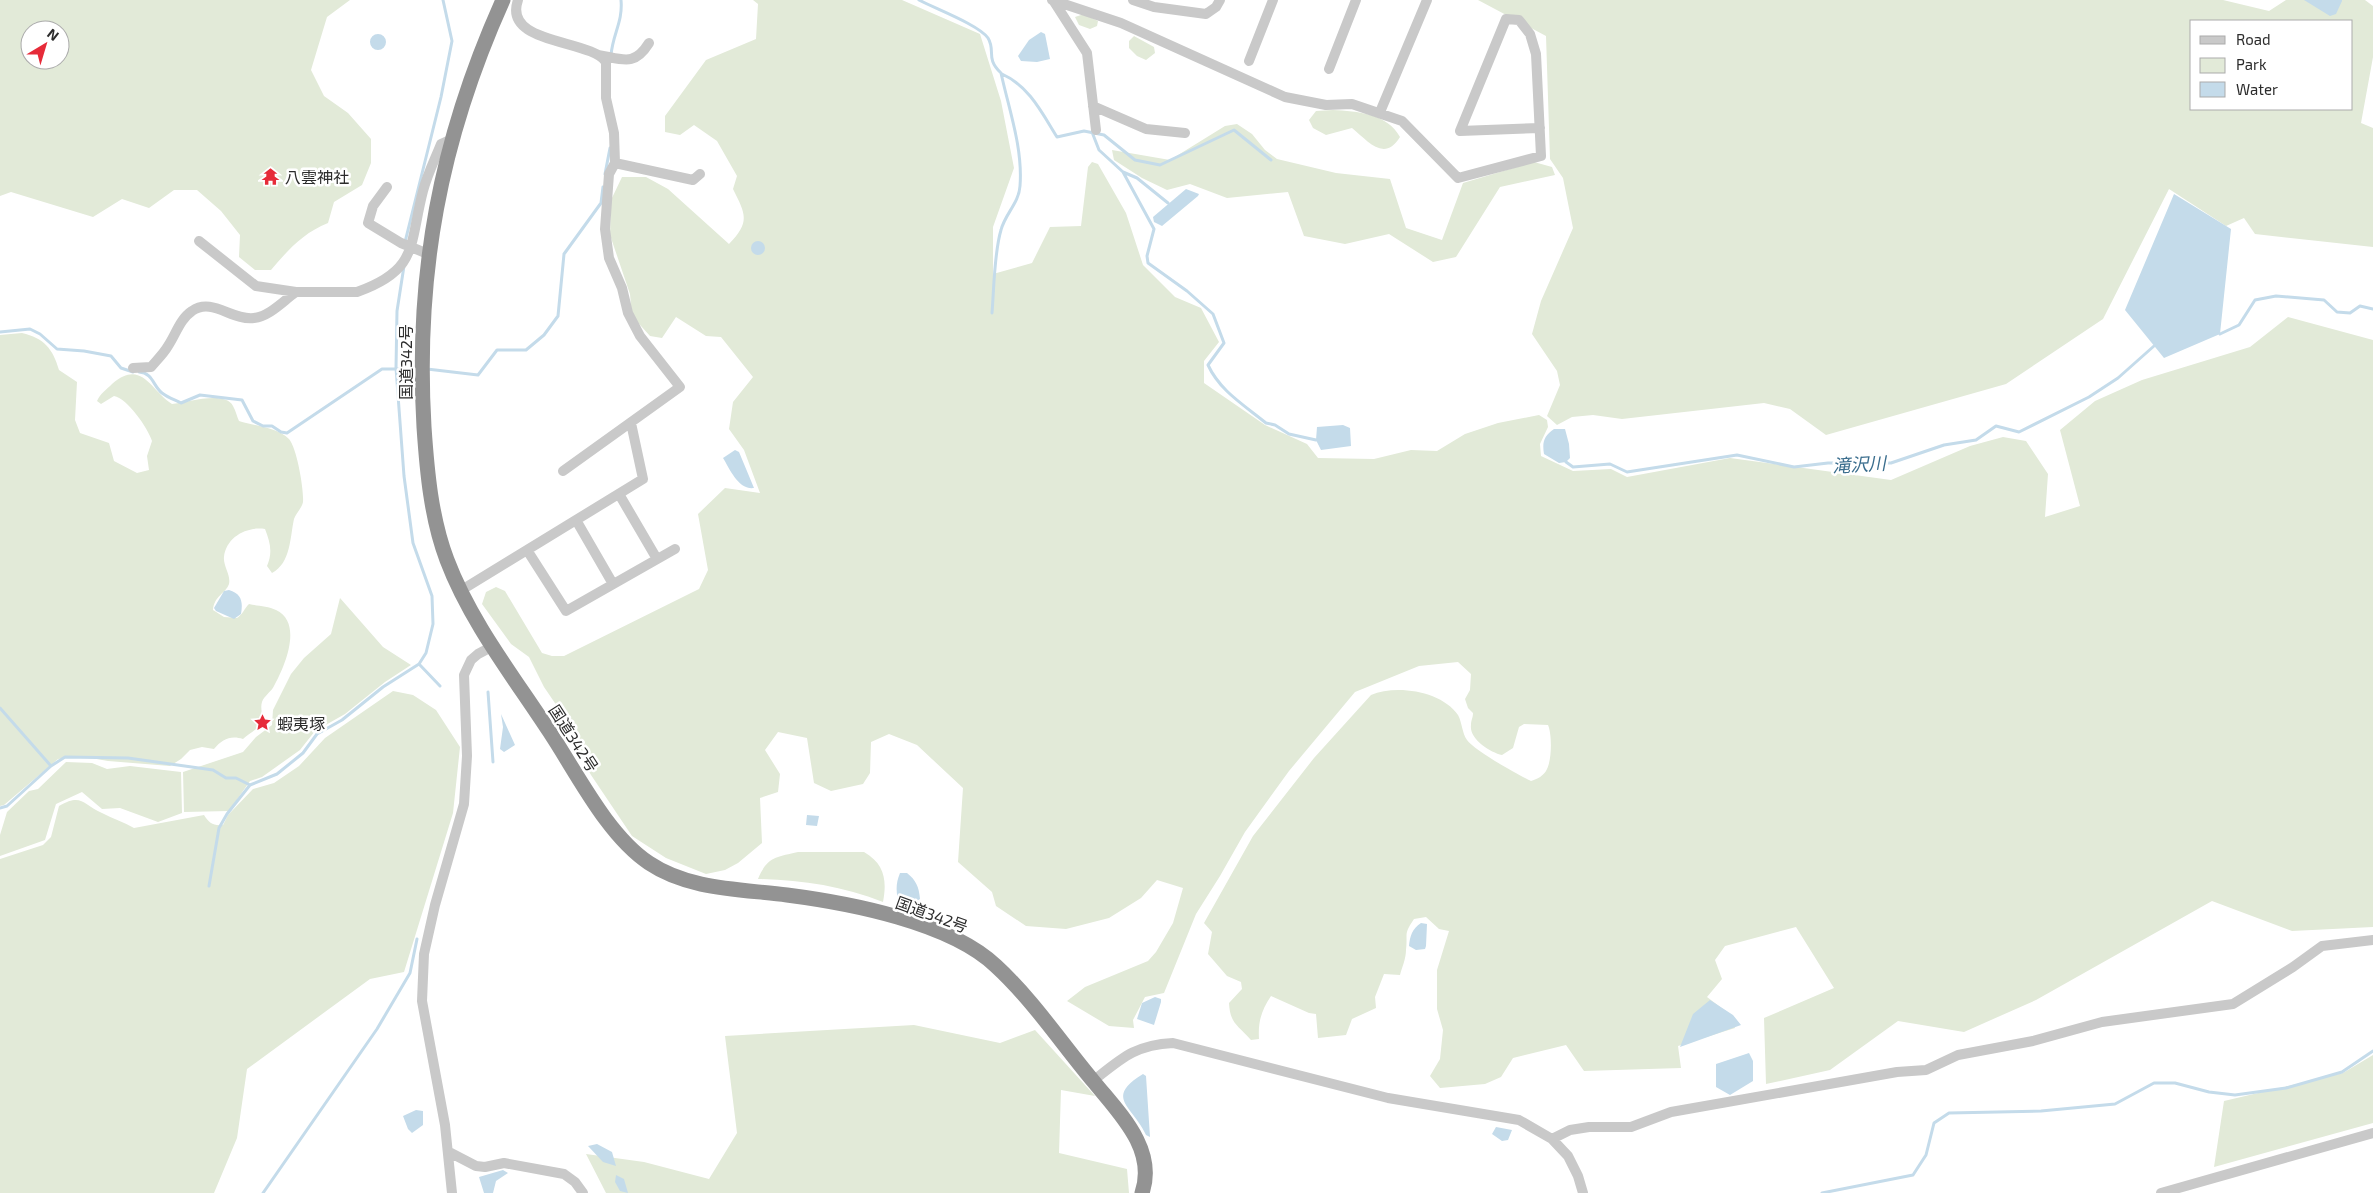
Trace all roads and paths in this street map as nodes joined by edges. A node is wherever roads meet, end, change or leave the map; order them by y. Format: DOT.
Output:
graph roads {
  1 [pos="503,0"];
  2 [pos="518,0"];
  3 [pos="1052,0"];
  4 [pos="1133,0"];
  5 [pos="1220,0"];
  6 [pos="1273,0"];
  7 [pos="1356,0"];
  8 [pos="1427,0"];
  9 [pos="649,43"];
  10 [pos="598,55"];
  11 [pos="1249,61"];
  12 [pos="1329,68"];
  13 [pos="1093,106"];
  14 [pos="1380,112"];
  15 [pos="1540,128"];
  16 [pos="1096,130"];
  17 [pos="1185,133"];
  18 [pos="452,139"];
  19 [pos="615,163"];
  20 [pos="700,174"];
  21 [pos="387,187"];
  22 [pos="200,241"];
  23 [pos="425,253"];
  24 [pos="296,292"];
  25 [pos="132,368"];
  26 [pos="631,423"];
  27 [pos="563,471"];
  28 [pos="619,494"];
  29 [pos="576,520"];
  30 [pos="527,550"];
  31 [pos="675,550"];
  32 [pos="657,559"];
  33 [pos="613,584"];
  34 [pos="460,591"];
  35 [pos="493,646"];
  36 [pos="2373,940"];
  37 [pos="1093,1081"];
  38 [pos="2373,1133"];
  39 [pos="1552,1139"];
  40 [pos="449,1152"];
  41 [pos="452,1193"];
  42 [pos="583,1193"];
  43 [pos="1142,1193"];
  44 [pos="1583,1193"];
  45 [pos="2161,1193"];
  1 -- 18 [label="highway, 国道342号"];
  2 -- 10 [label="street"];
  3 -- 13 [label="street"];
  3 -- 14 [label="street"];
  4 -- 5 [label="street"];
  6 -- 11 [label="street"];
  7 -- 12 [label="street"];
  8 -- 14 [label="street"];
  9 -- 10 [label="street"];
  10 -- 19 [label="street"];
  13 -- 16 [label="street"];
  13 -- 17 [label="street"];
  14 -- 15 [label="street"];
  15 -- 15 [label="street"];
  18 -- 23 [label="highway, 国道342号"];
  18 -- 24 [label="street"];
  19 -- 20 [label="street"];
  19 -- 26 [label="street"];
  21 -- 23 [label="street"];
  22 -- 24 [label="street"];
  23 -- 34 [label="highway, 国道342号"];
  24 -- 25 [label="street"];
  26 -- 27 [label="street"];
  26 -- 28 [label="street"];
  28 -- 29 [label="street"];
  28 -- 32 [label="street"];
  29 -- 30 [label="street"];
  29 -- 33 [label="street"];
  30 -- 33 [label="street"];
  30 -- 34 [label="street"];
  31 -- 32 [label="street"];
  32 -- 33 [label="street"];
  34 -- 35 [label="highway, 国道342号"];
  35 -- 37 [label="highway, 国道342号"];
  35 -- 40 [label="street"];
  36 -- 39 [label="street"];
  37 -- 39 [label="street"];
  37 -- 43 [label="highway, 国道342号"];
  38 -- 45 [label="street"];
  39 -- 44 [label="street"];
  40 -- 41 [label="street"];
  40 -- 42 [label="street"];
}
